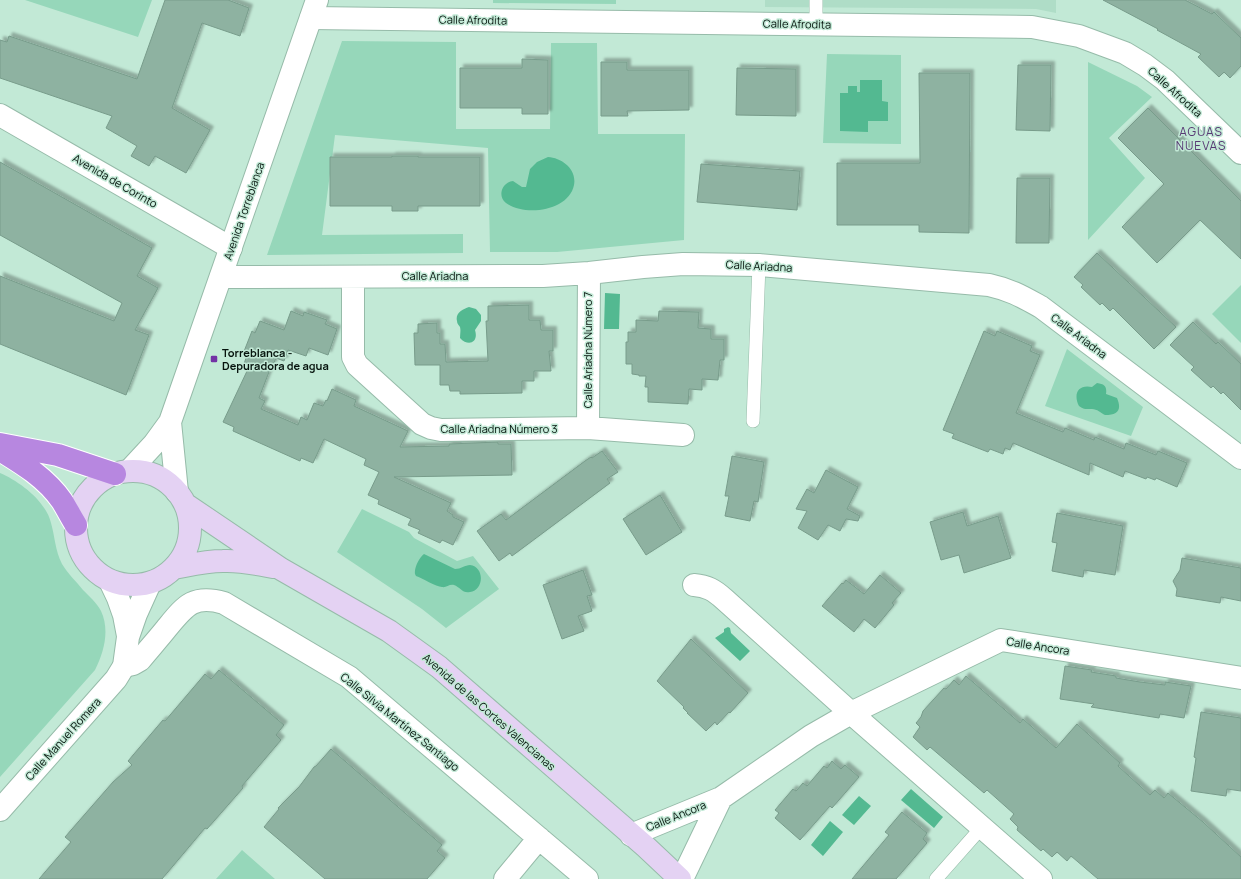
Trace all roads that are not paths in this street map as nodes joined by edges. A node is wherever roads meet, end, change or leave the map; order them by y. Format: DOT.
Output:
graph roads {
  1 [pos="816,0"];
  2 [pos="314,9"];
  3 [pos="816,24"];
  4 [pos="0,115"];
  5 [pos="1241,153"];
  6 [pos="230,248"];
  7 [pos="759,265"];
  8 [pos="589,273"];
  9 [pos="353,276"];
  10 [pos="220,277"];
  11 [pos="753,421"];
  12 [pos="170,422"];
  13 [pos="588,428"];
  14 [pos="683,435"];
  15 [pos="0,444"];
  16 [pos="0,450"];
  17 [pos="1241,458"];
  18 [pos="122,472"];
  19 [pos="181,498"];
  20 [pos="76,525"];
  21 [pos="174,568"];
  22 [pos="281,569"];
  23 [pos="110,581"];
  24 [pos="150,583"];
  25 [pos="694,586"];
  26 [pos="128,637"];
  27 [pos="124,666"];
  28 [pos="1241,678"];
  29 [pos="851,713"];
  30 [pos="721,798"];
  31 [pos="0,810"];
  32 [pos="982,827"];
  33 [pos="631,834"];
  34 [pos="539,838"];
  35 [pos="505,879"];
  36 [pos="587,879"];
  37 [pos="681,879"];
  38 [pos="936,879"];
  39 [pos="1041,879"];
  1 -- 3 [label="lane"];
  2 -- 3 [label="street, Calle Afrodita"];
  2 -- 6 [label="street, Avenida Torreblanca"];
  3 -- 5 [label="street, Calle Afrodita"];
  4 -- 6 [label="street, Avenida de Corinto"];
  6 -- 10 [label="street, Avenida Torreblanca"];
  7 -- 8 [label="street, Calle Ariadna"];
  7 -- 11 [label="lane"];
  7 -- 17 [label="street, Calle Ariadna"];
  8 -- 9 [label="street, Calle Ariadna"];
  8 -- 13 [label="street, Calle Ariadna Número 7"];
  9 -- 10 [label="street, Calle Ariadna"];
  9 -- 13 [label="street, Calle Ariadna Número 3"];
  10 -- 12 [label="street, Avenida Torreblanca"];
  12 -- 18 [label="street"];
  12 -- 19 [label="street"];
  13 -- 14 [label="street, Calle Ariadna Número 3"];
  15 -- 18 [label="highway"];
  16 -- 20 [label="highway"];
  18 -- 19 [label="main road"];
  18 -- 20 [label="main road"];
  19 -- 21 [label="main road"];
  19 -- 22 [label="main road, Avenida de las Cortes Valencianas"];
  20 -- 23 [label="main road"];
  21 -- 22 [label="main road, Avenida de las Cortes Valencianas"];
  21 -- 24 [label="main road"];
  22 -- 33 [label="main road, Avenida de las Cortes Valencianas"];
  23 -- 24 [label="main road"];
  23 -- 26 [label="street"];
  24 -- 26 [label="street"];
  25 -- 29 [label="street"];
  26 -- 27 [label="street"];
  27 -- 31 [label="street, Calle Manuel Romera"];
  27 -- 34 [label="street, Calle Silvia Martínez Santiago"];
  28 -- 29 [label="street, Calle Ancora"];
  29 -- 30 [label="street, Calle Ancora"];
  29 -- 32 [label="street"];
  30 -- 33 [label="street, Calle Ancora"];
  30 -- 37 [label="street, Calle Ancora"];
  32 -- 38 [label="lane"];
  32 -- 39 [label="street"];
  33 -- 37 [label="main road, Avenida de las Cortes Valencianas"];
  34 -- 35 [label="street"];
  34 -- 36 [label="street, Calle Silvia Martínez Santiago"];
}
